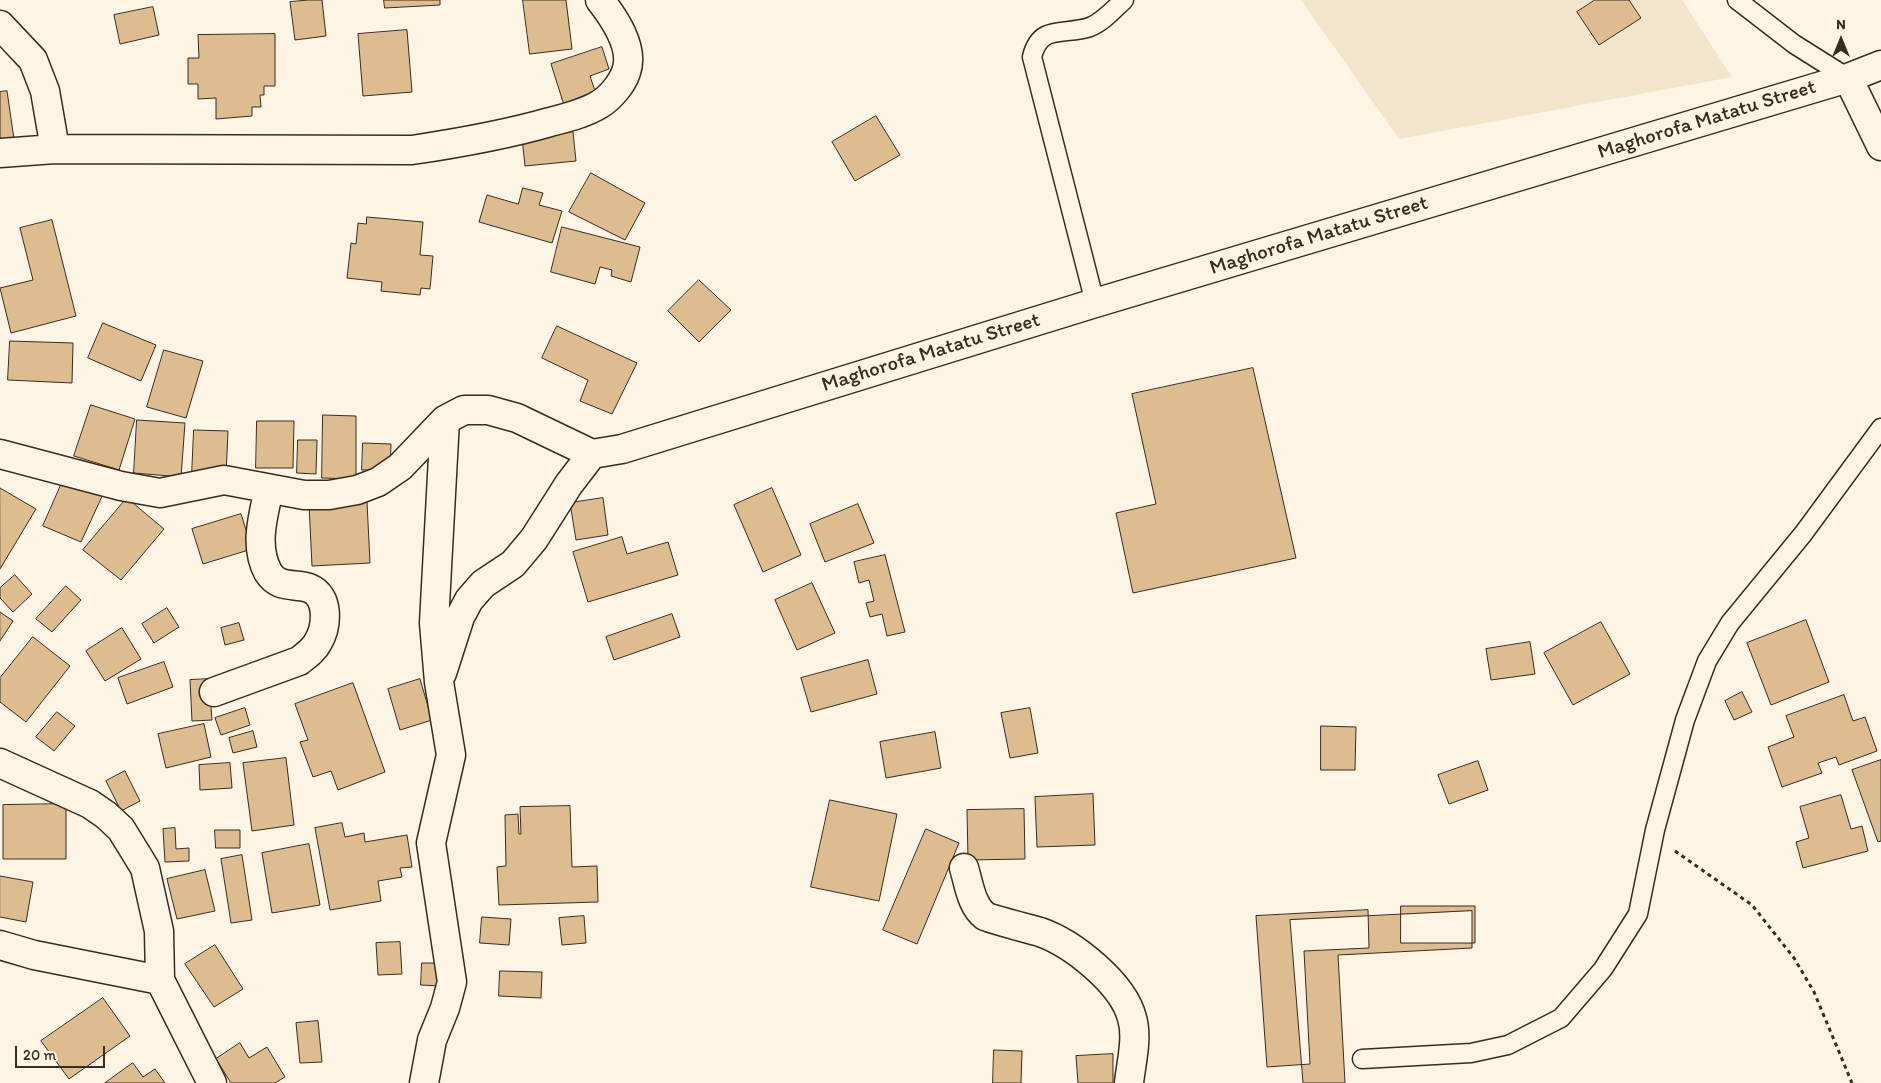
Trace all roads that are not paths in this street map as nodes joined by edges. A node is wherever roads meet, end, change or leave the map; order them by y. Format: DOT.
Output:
graph roads {
  1 [pos="600,0"];
  2 [pos="1124,0"];
  3 [pos="1737,0"];
  4 [pos="0,25"];
  5 [pos="1881,65"];
  6 [pos="1848,78"];
  7 [pos="1881,146"];
  8 [pos="55,149"];
  9 [pos="0,153"];
  10 [pos="1095,303"];
  11 [pos="445,420"];
  12 [pos="1881,428"];
  13 [pos="0,454"];
  14 [pos="592,454"];
  15 [pos="269,489"];
  16 [pos="439,682"];
  17 [pos="214,692"];
  18 [pos="0,763"];
  19 [pos="964,868"];
  20 [pos="0,945"];
  21 [pos="160,980"];
  22 [pos="1362,1058"];
  23 [pos="212,1083"];
  24 [pos="424,1083"];
  25 [pos="1129,1083"];
  1 -- 8 [label="street"];
  2 -- 10 [label="lane"];
  3 -- 6 [label="lane"];
  4 -- 8 [label="street"];
  5 -- 6 [label="street, Maghorofa Matatu Street"];
  6 -- 7 [label="street"];
  6 -- 10 [label="street, Maghorofa Matatu Street"];
  8 -- 9 [label="street"];
  10 -- 14 [label="street, Maghorofa Matatu Street"];
  11 -- 14 [label="street"];
  11 -- 15 [label="street"];
  11 -- 16 [label="street"];
  12 -- 22 [label="lane"];
  13 -- 15 [label="street"];
  14 -- 16 [label="street"];
  15 -- 17 [label="street"];
  16 -- 24 [label="street"];
  18 -- 21 [label="street"];
  19 -- 25 [label="street"];
  20 -- 21 [label="street"];
  21 -- 23 [label="street"];
}
